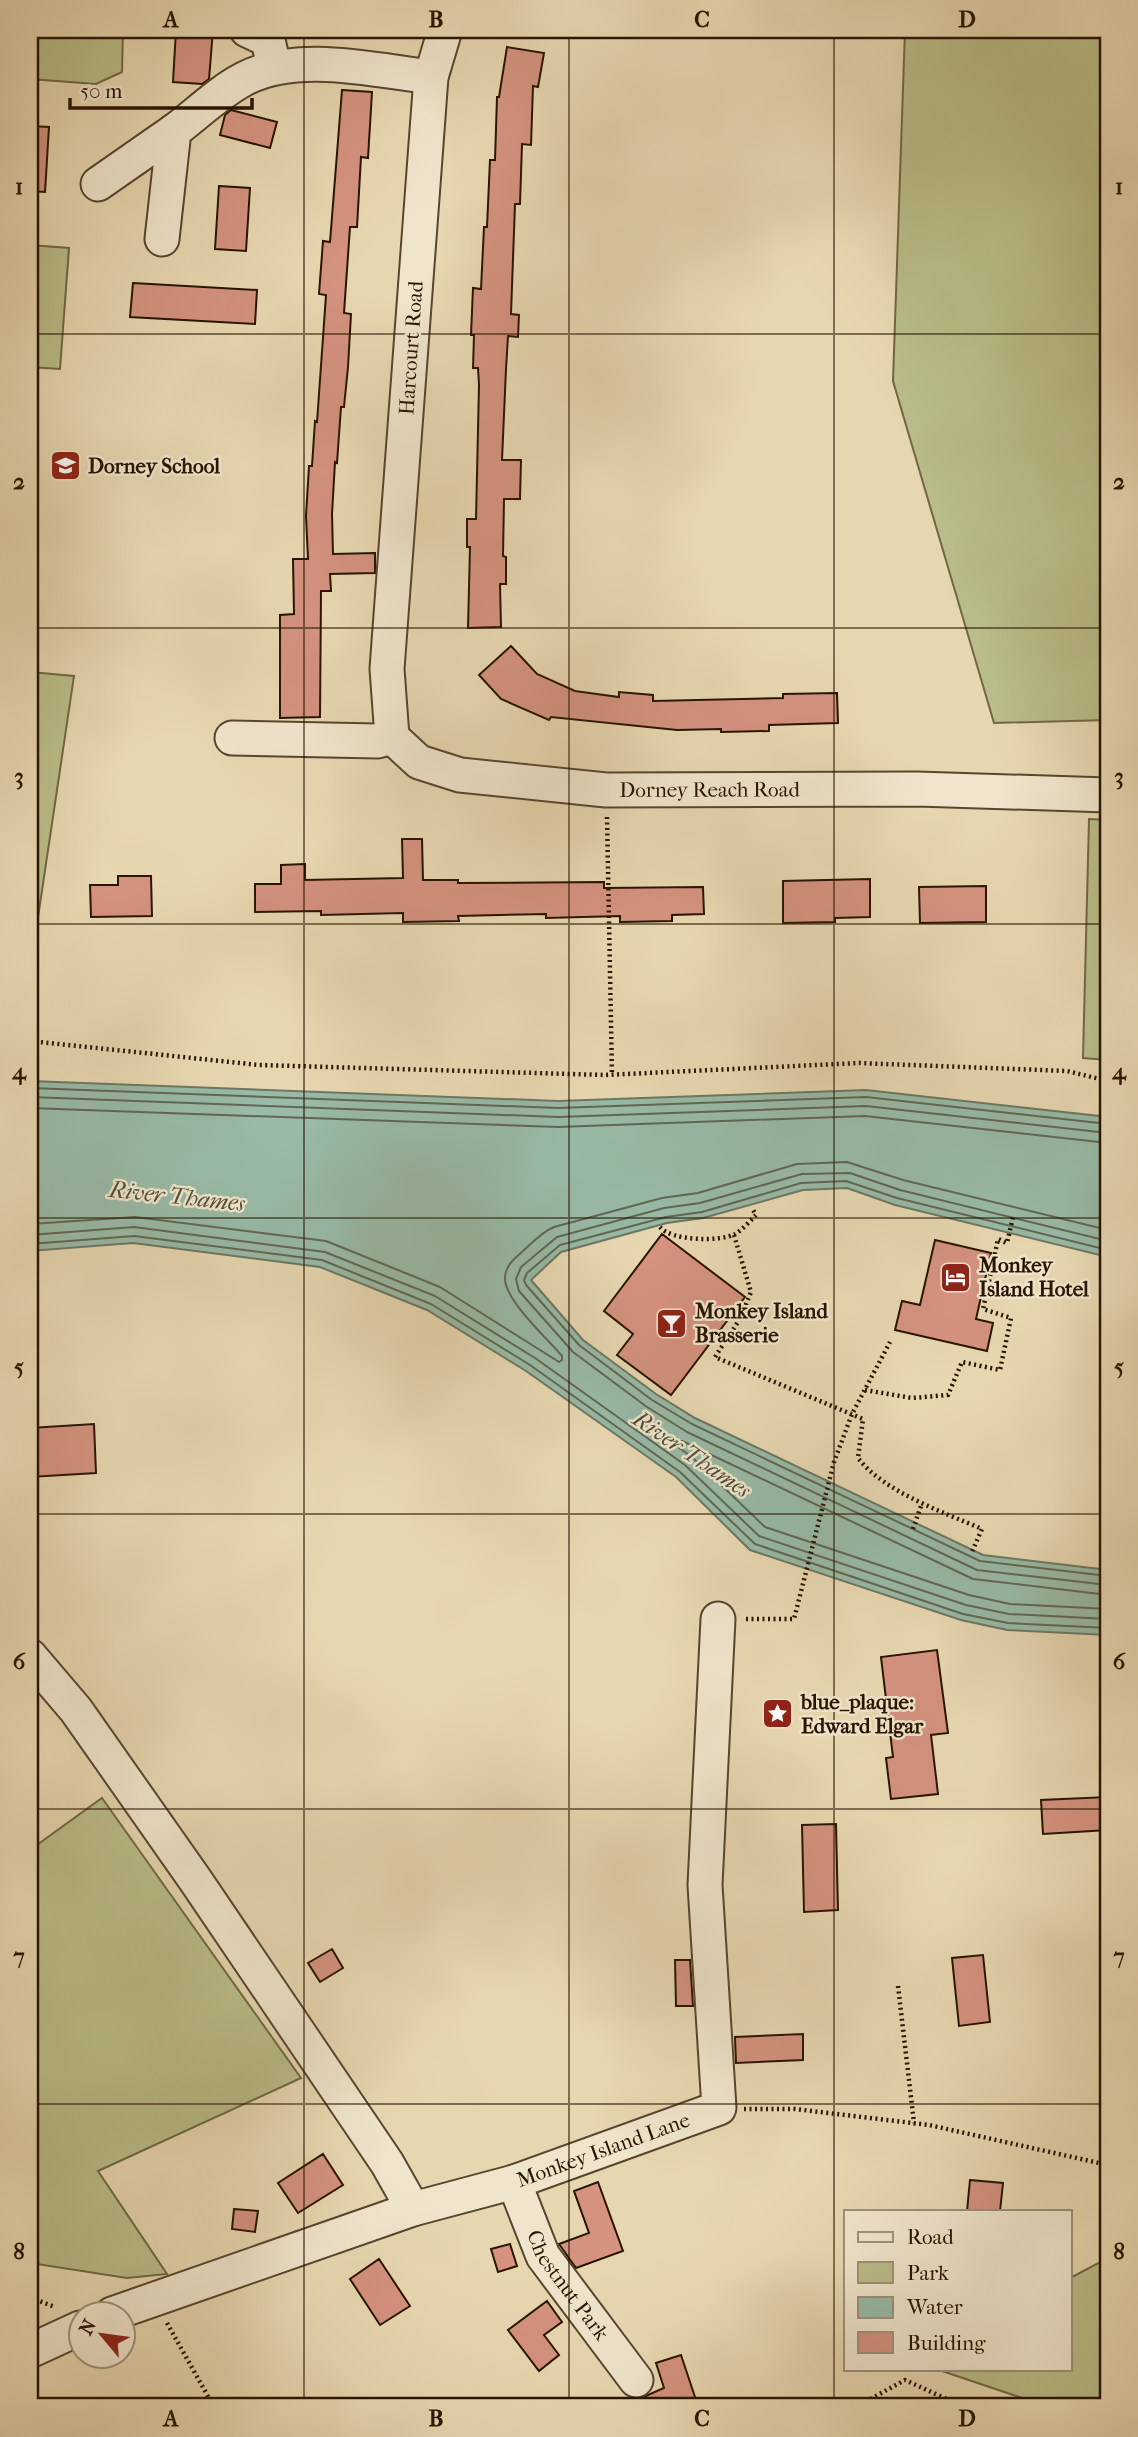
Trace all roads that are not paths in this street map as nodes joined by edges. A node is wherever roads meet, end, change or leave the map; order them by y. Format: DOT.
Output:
graph roads {
  1 [pos="445,30"];
  2 [pos="263,46"];
  3 [pos="431,77"];
  4 [pos="174,131"];
  5 [pos="98,184"];
  6 [pos="162,239"];
  7 [pos="392,737"];
  8 [pos="232,738"];
  9 [pos="1108,795"];
  10 [pos="718,1619"];
  11 [pos="30,1656"];
  12 [pos="513,2182"];
  13 [pos="413,2208"];
  14 [pos="136,2305"];
  15 [pos="66,2334"];
  16 [pos="30,2351"];
  17 [pos="636,2380"];
  1 -- 3 [label="street, Harcourt Road"];
  2 -- 3 [label="street"];
  2 -- 4 [label="street"];
  3 -- 7 [label="street, Harcourt Road"];
  4 -- 5 [label="street"];
  4 -- 6 [label="street"];
  7 -- 8 [label="street"];
  7 -- 9 [label="street, Dorney Reach Road"];
  10 -- 12 [label="street, Monkey Island Lane"];
  11 -- 13 [label="street"];
  12 -- 13 [label="street, Monkey Island Lane"];
  12 -- 17 [label="street, Chestnut Park"];
  13 -- 14 [label="street, Monkey Island Lane"];
  15 -- 16 [label="street"];
}
